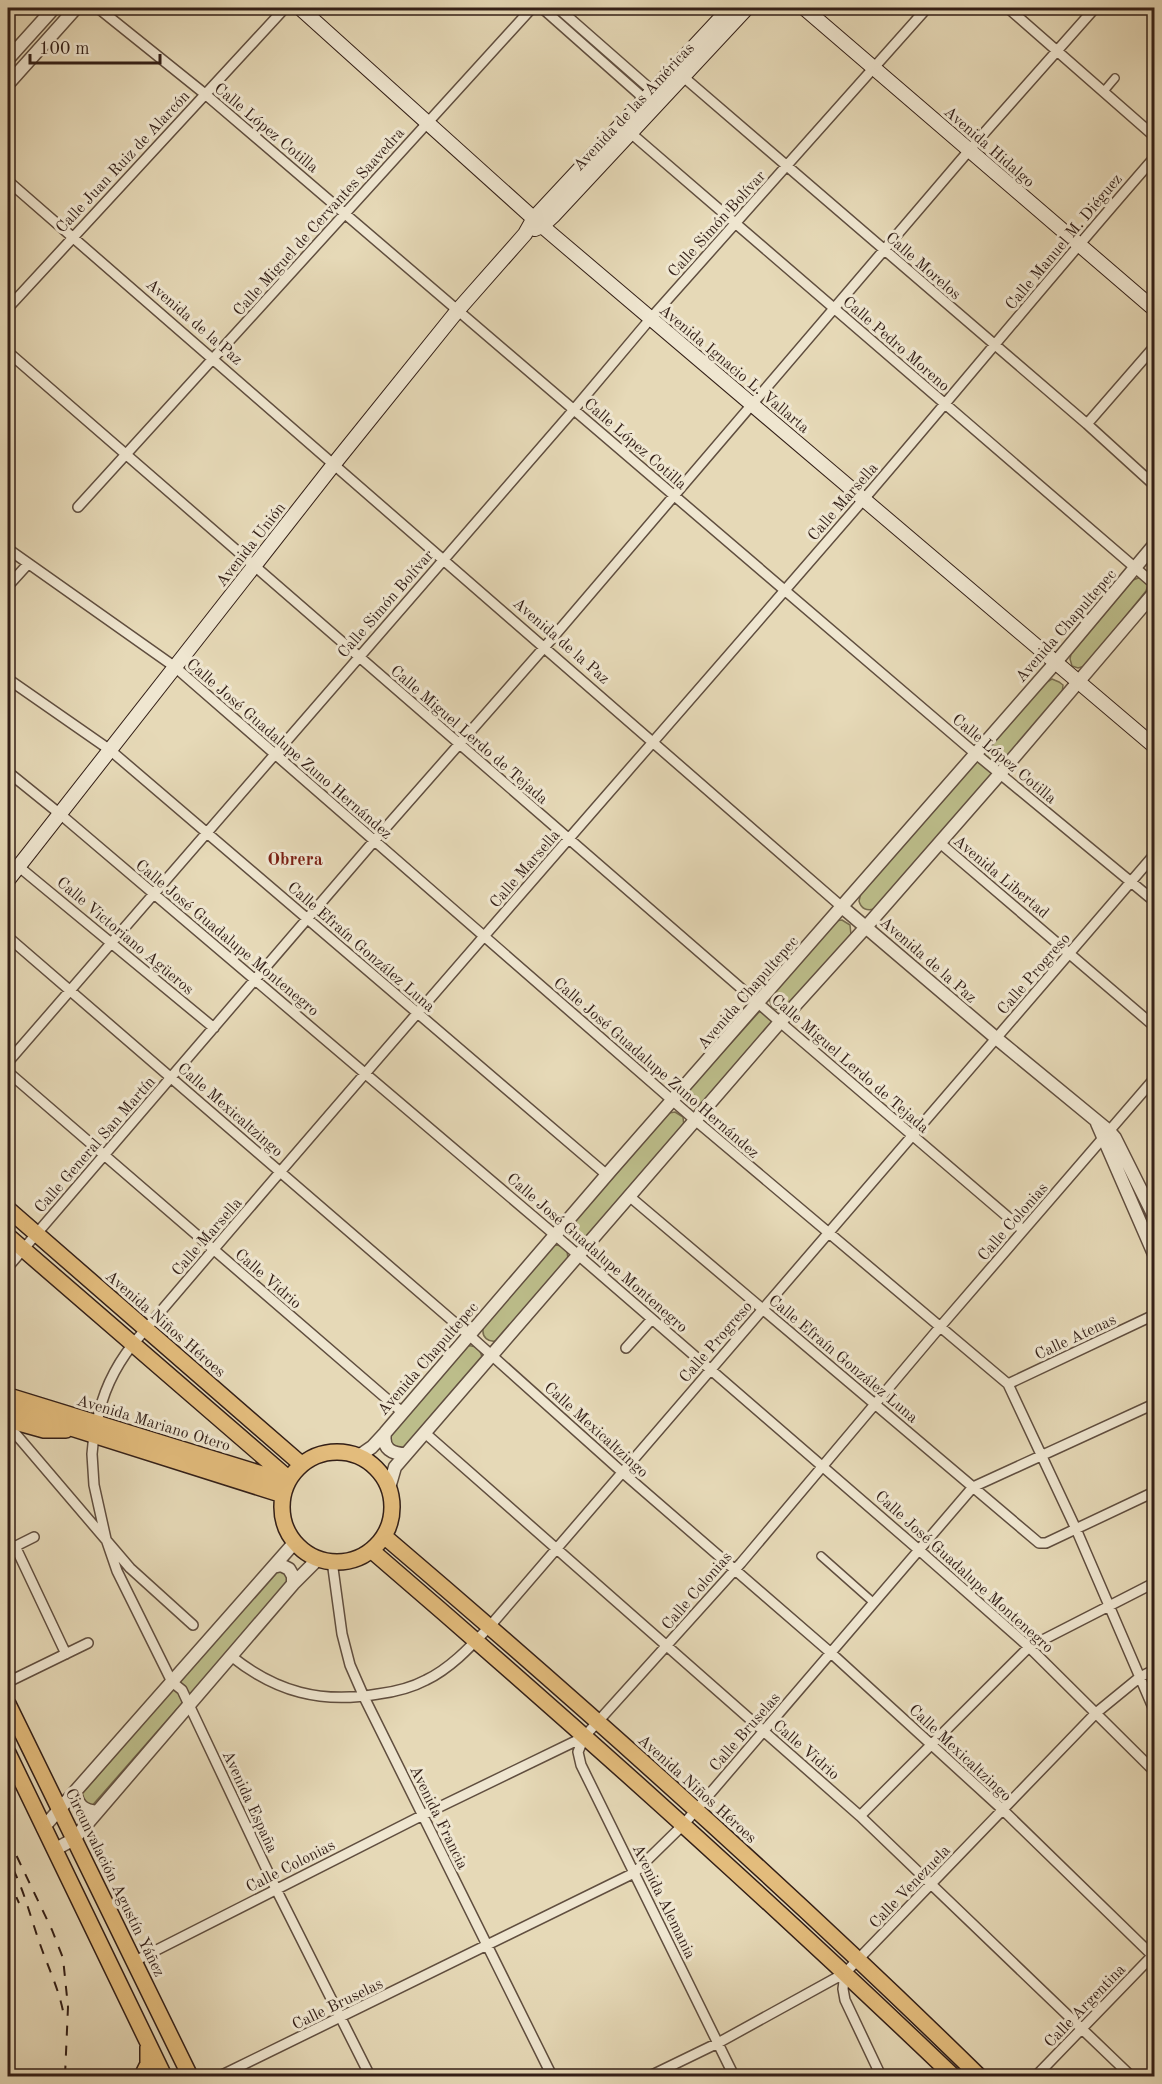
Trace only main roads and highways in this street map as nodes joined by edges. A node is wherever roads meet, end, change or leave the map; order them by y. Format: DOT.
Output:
graph roads {
  1 [pos="300,8"];
  2 [pos="730,8"];
  3 [pos="747,8"];
  4 [pos="804,8"];
  5 [pos="678,73"];
  6 [pos="538,222"];
  7 [pos="1155,309"];
  8 [pos="1155,746"];
  9 [pos="8,880"];
  10 [pos="8,1209"];
  11 [pos="8,1236"];
  12 [pos="8,1397"];
  13 [pos="8,1420"];
  14 [pos="79,1424"];
  15 [pos="301,1464"];
  16 [pos="287,1485"];
  17 [pos="384,1536"];
  18 [pos="371,1550"];
  19 [pos="8,1704"];
  20 [pos="8,1753"];
  21 [pos="148,2043"];
  22 [pos="142,2076"];
  23 [pos="164,2076"];
  24 [pos="190,2076"];
  25 [pos="953,2076"];
  26 [pos="980,2076"];
  1 -- 6 [label="main road, Avenida Ignacio L. Vallarta"];
  2 -- 5 [label="main road, Avenida de las Américas"];
  3 -- 5 [label="main road, Avenida de las Américas"];
  4 -- 7 [label="main road, Avenida Hidalgo"];
  5 -- 6 [label="main road, Avenida de las Américas"];
  6 -- 8 [label="main road, Avenida Ignacio L. Vallarta"];
  6 -- 9 [label="main road, Avenida Unión"];
  10 -- 15 [label="main road, Avenida Niños Héroes"];
  11 -- 16 [label="main road"];
  12 -- 14 [label="main road, Avenida Mariano Otero"];
  13 -- 14 [label="main road"];
  14 -- 16 [label="main road, Avenida Mariano Otero"];
  15 -- 16 [label="main road"];
  15 -- 17 [label="main road"];
  16 -- 18 [label="main road"];
  17 -- 18 [label="main road"];
  17 -- 26 [label="main road, Avenida Niños Héroes"];
  18 -- 25 [label="main road"];
  19 -- 24 [label="main road, Circunvalación Agustín Yáñez"];
  20 -- 21 [label="main road"];
  21 -- 22 [label="main road"];
  21 -- 23 [label="main road"];
}
